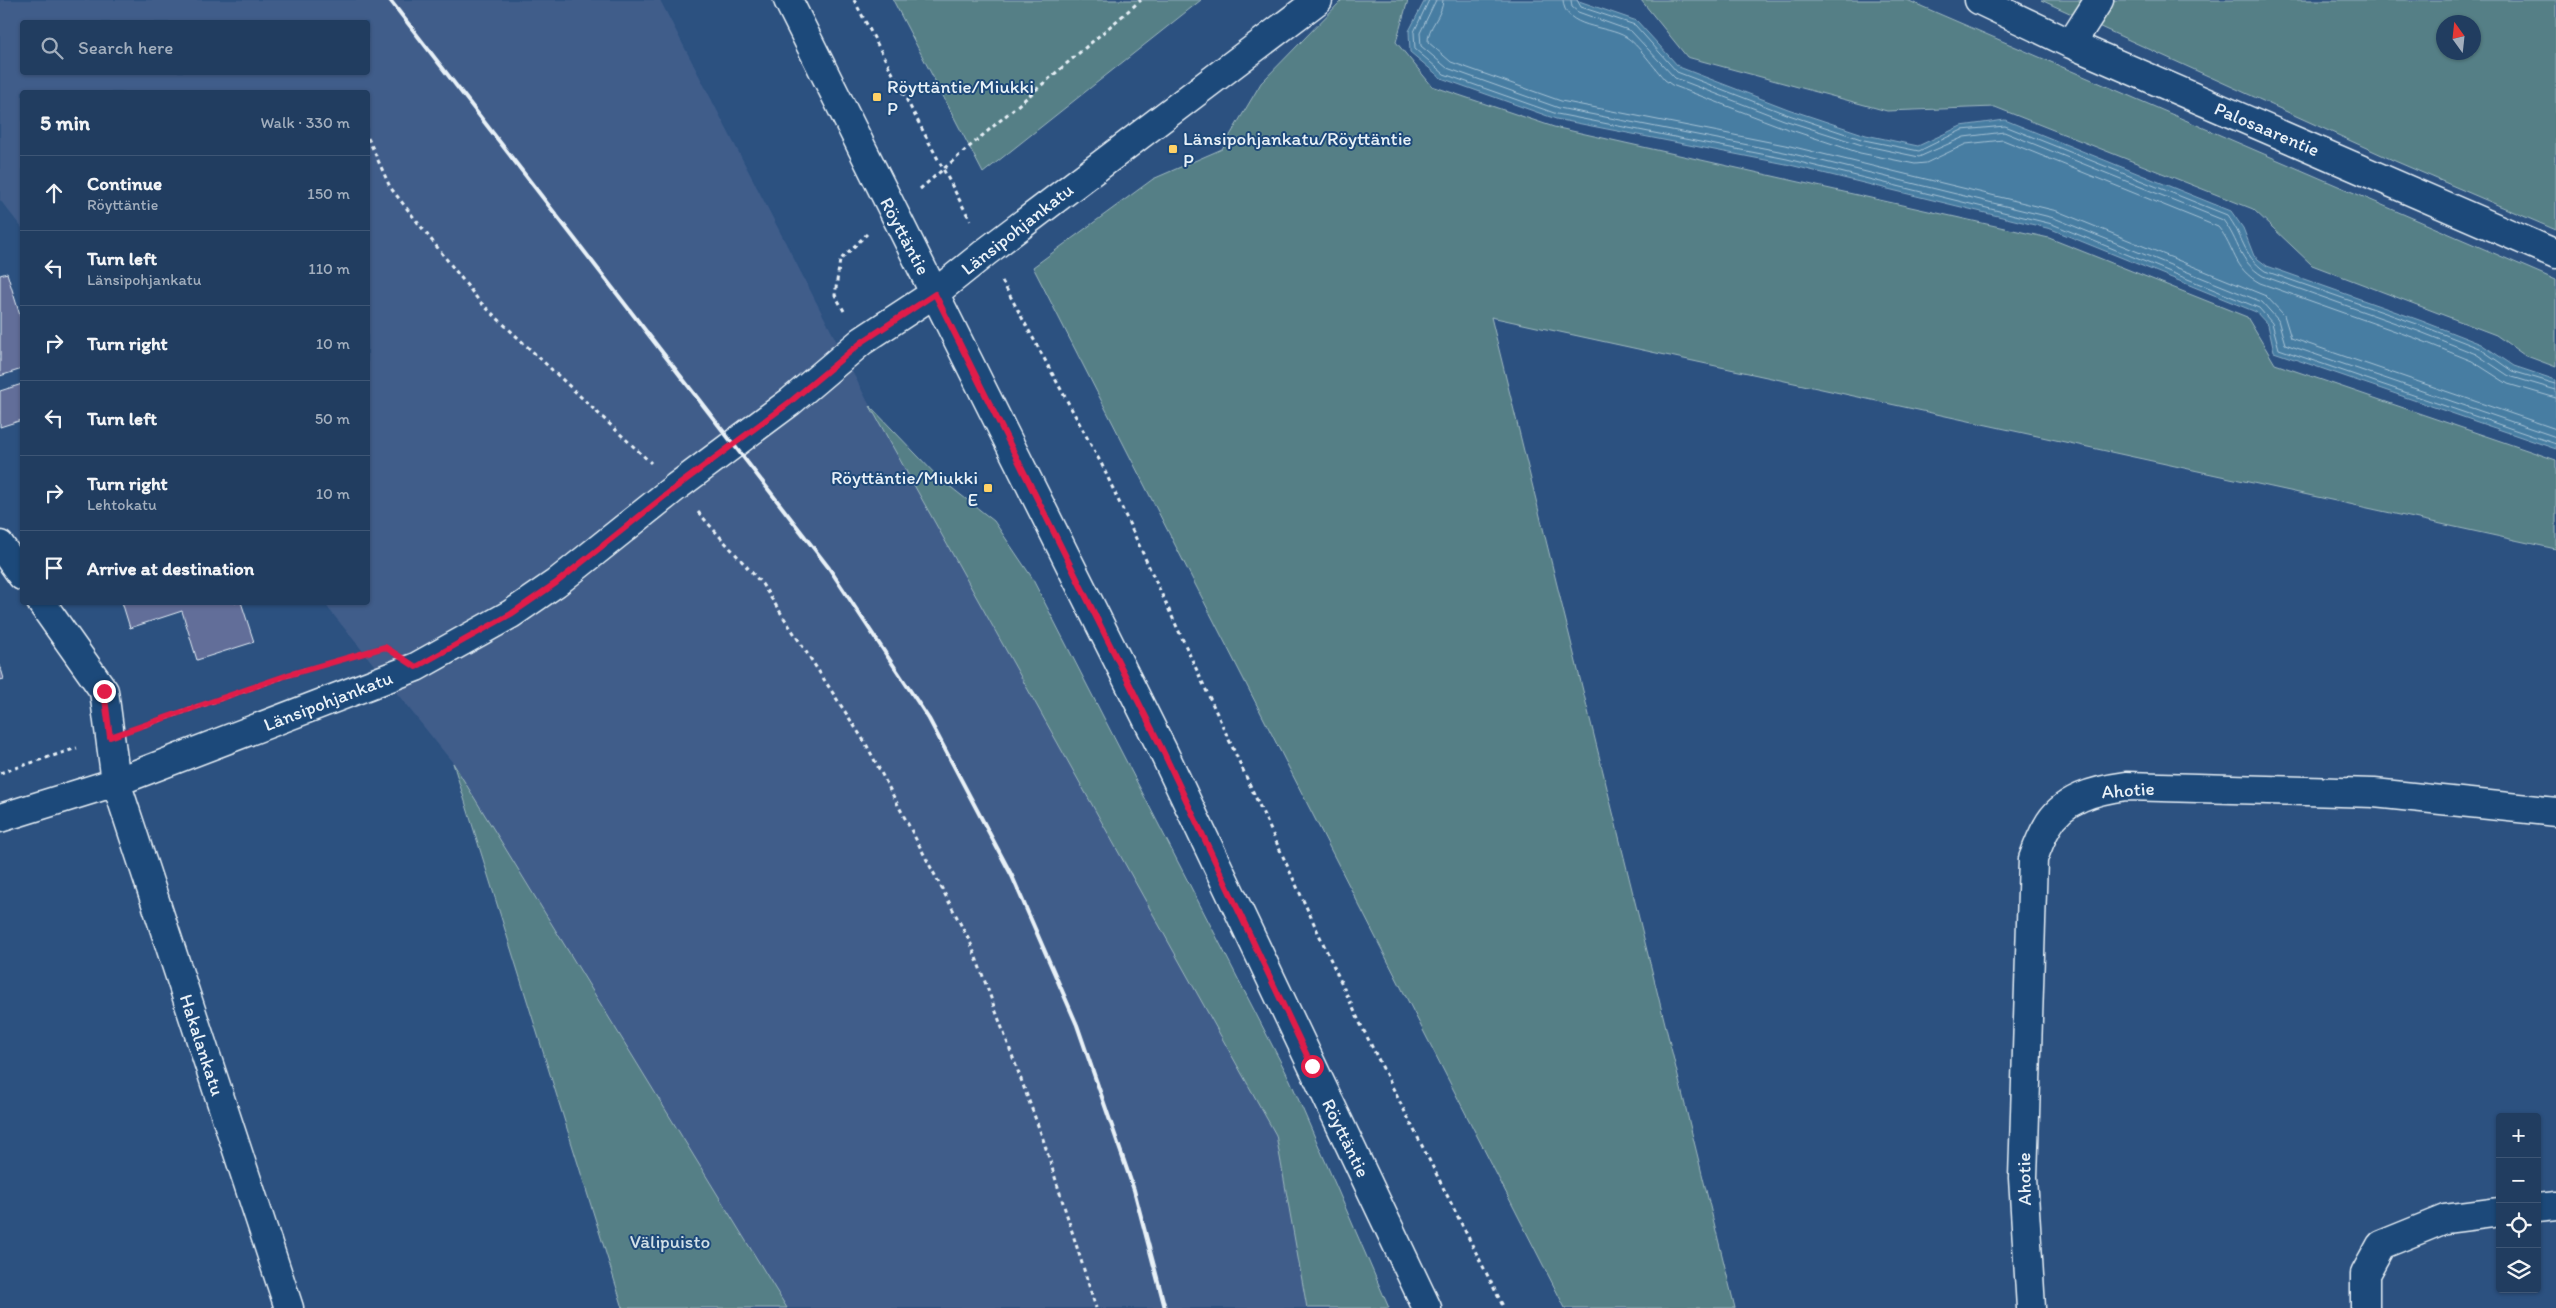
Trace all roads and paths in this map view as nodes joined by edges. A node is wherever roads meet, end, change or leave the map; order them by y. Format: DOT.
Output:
graph roads {
  1 [pos="788,0"];
  2 [pos="854,0"];
  3 [pos="1141,0"];
  4 [pos="1318,0"];
  5 [pos="1979,0"];
  6 [pos="2099,0"];
  7 [pos="2071,44"];
  8 [pos="370,142"];
  9 [pos="945,170"];
  10 [pos="891,211"];
  11 [pos="986,252"];
  12 [pos="2556,254"];
  13 [pos="935,294"];
  14 [pos="862,342"];
  15 [pos="676,487"];
  16 [pos="0,544"];
  17 [pos="20,573"];
  18 [pos="43,605"];
  19 [pos="314,667"];
  20 [pos="110,737"];
  21 [pos="0,773"];
  22 [pos="116,782"];
  23 [pos="2556,812"];
  24 [pos="0,818"];
  25 [pos="2556,1206"];
  26 [pos="2541,1208"];
  27 [pos="2496,1213"];
  28 [pos="289,1308"];
  29 [pos="1096,1308"];
  30 [pos="1428,1308"];
  31 [pos="1504,1308"];
  32 [pos="2031,1308"];
  33 [pos="2365,1308"];
  1 -- 10 [label="street, Röyttäntie"];
  2 -- 9 [label="path"];
  3 -- 9 [label="path"];
  4 -- 11 [label="street, Länsipohjankatu"];
  5 -- 7 [label="street, Palosaarentie"];
  6 -- 7 [label="street"];
  7 -- 12 [label="street, Palosaarentie"];
  8 -- 15 [label="path"];
  9 -- 10 [label="path"];
  9 -- 11 [label="path"];
  10 -- 13 [label="street, Röyttäntie"];
  10 -- 14 [label="path"];
  11 -- 13 [label="street, Länsipohjankatu"];
  11 -- 31 [label="path"];
  13 -- 14 [label="street, Länsipohjankatu"];
  13 -- 30 [label="street, Röyttäntie"];
  14 -- 15 [label="street, Länsipohjankatu"];
  15 -- 22 [label="street, Länsipohjankatu"];
  15 -- 29 [label="path"];
  16 -- 17 [label="street"];
  18 -- 20 [label="street, Hakalankatu"];
  19 -- 20 [label="path"];
  20 -- 21 [label="path"];
  20 -- 22 [label="street, Hakalankatu"];
  22 -- 24 [label="street, Länsipohjankatu"];
  22 -- 28 [label="street, Hakalankatu"];
  23 -- 32 [label="street, Ahotie"];
  25 -- 26 [label="street"];
  27 -- 33 [label="street"];
}
